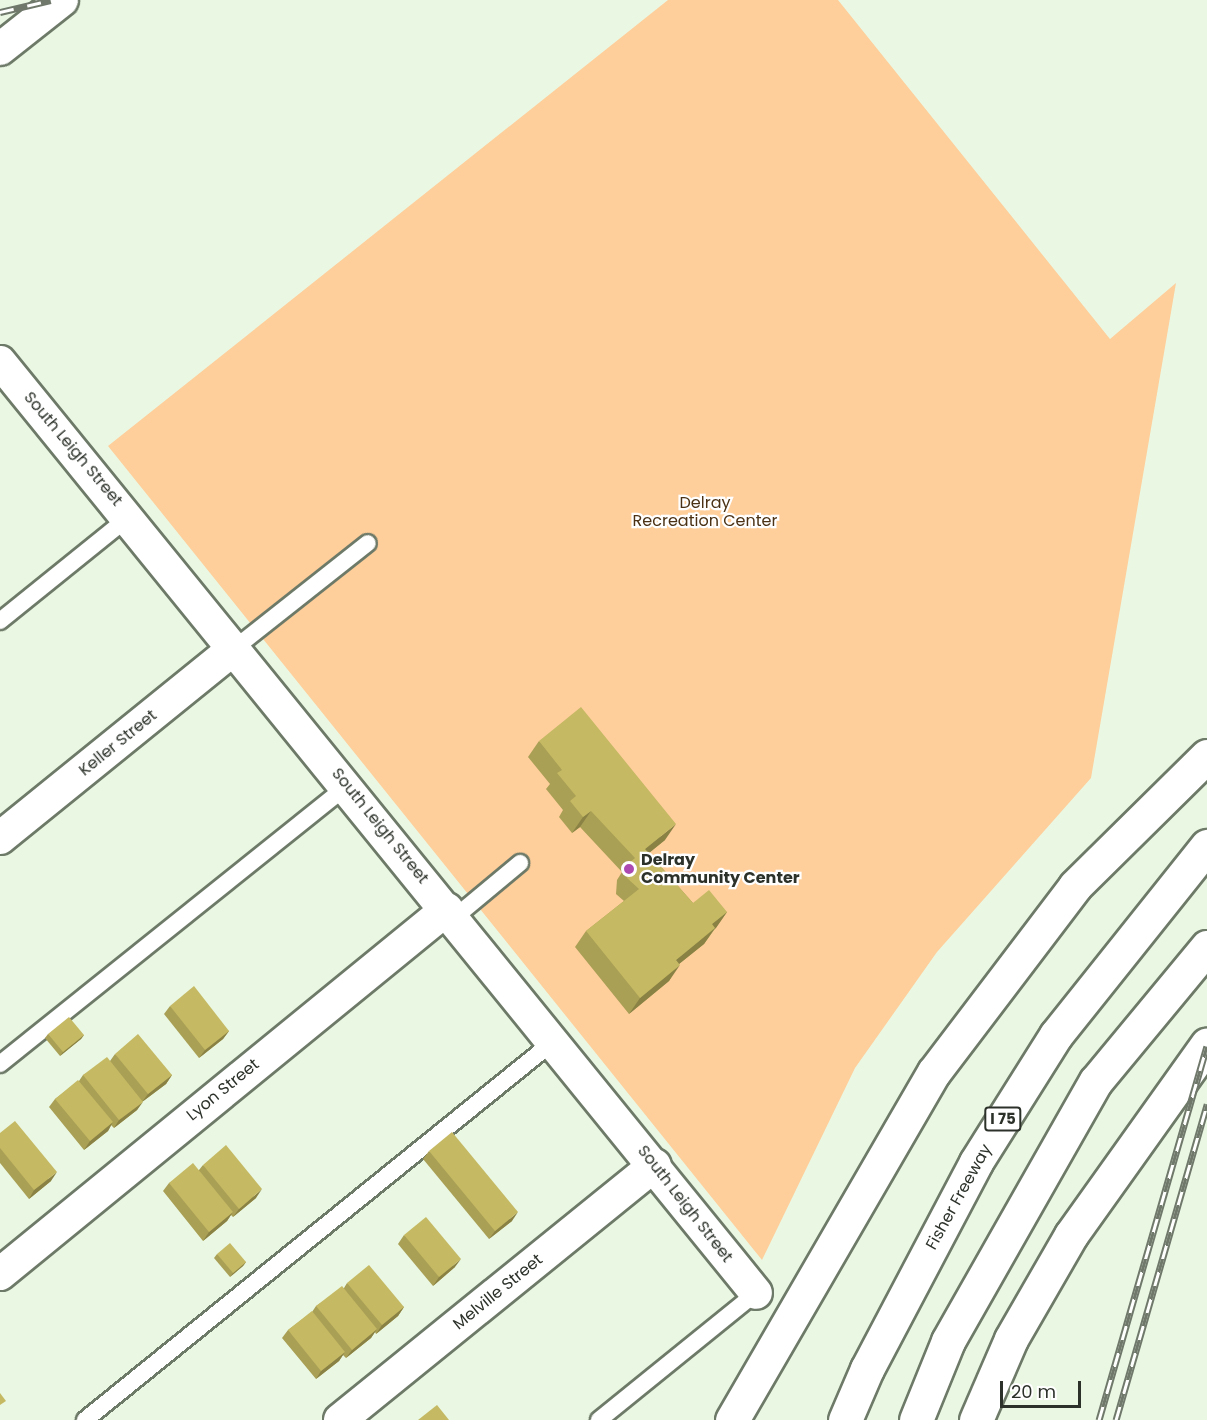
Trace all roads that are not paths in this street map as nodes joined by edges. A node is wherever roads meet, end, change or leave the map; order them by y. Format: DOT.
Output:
graph roads {
  1 [pos="62,0"];
  2 [pos="0,49"];
  3 [pos="2,369"];
  4 [pos="129,517"];
  5 [pos="368,543"];
  6 [pos="0,621"];
  7 [pos="235,648"];
  8 [pos="1207,756"];
  9 [pos="347,786"];
  10 [pos="0,838"];
  11 [pos="1207,846"];
  12 [pos="520,863"];
  13 [pos="451,914"];
  14 [pos="1207,947"];
  15 [pos="554,1041"];
  16 [pos="1207,1044"];
  17 [pos="0,1064"];
  18 [pos="655,1165"];
  19 [pos="0,1274"];
  20 [pos="756,1293"];
  21 [pos="85,1420"];
  22 [pos="340,1420"];
  23 [pos="599,1420"];
  24 [pos="732,1420"];
  25 [pos="845,1420"];
  26 [pos="916,1420"];
  27 [pos="976,1420"];
  1 -- 2 [label="street"];
  3 -- 4 [label="street, South Leigh Street"];
  4 -- 6 [label="lane"];
  4 -- 7 [label="street, South Leigh Street"];
  5 -- 7 [label="lane"];
  7 -- 9 [label="street, South Leigh Street"];
  7 -- 10 [label="street, Keller Street"];
  8 -- 24 [label="highway"];
  9 -- 13 [label="street, South Leigh Street"];
  9 -- 17 [label="lane"];
  11 -- 25 [label="highway, Fisher Freeway / I 75"];
  12 -- 13 [label="lane"];
  13 -- 15 [label="street, South Leigh Street"];
  13 -- 19 [label="street, Lyon Street"];
  14 -- 26 [label="highway"];
  15 -- 18 [label="street, South Leigh Street"];
  15 -- 21 [label="lane"];
  16 -- 27 [label="highway"];
  18 -- 20 [label="street, South Leigh Street"];
  18 -- 22 [label="street, Melville Street"];
  20 -- 23 [label="lane"];
}
